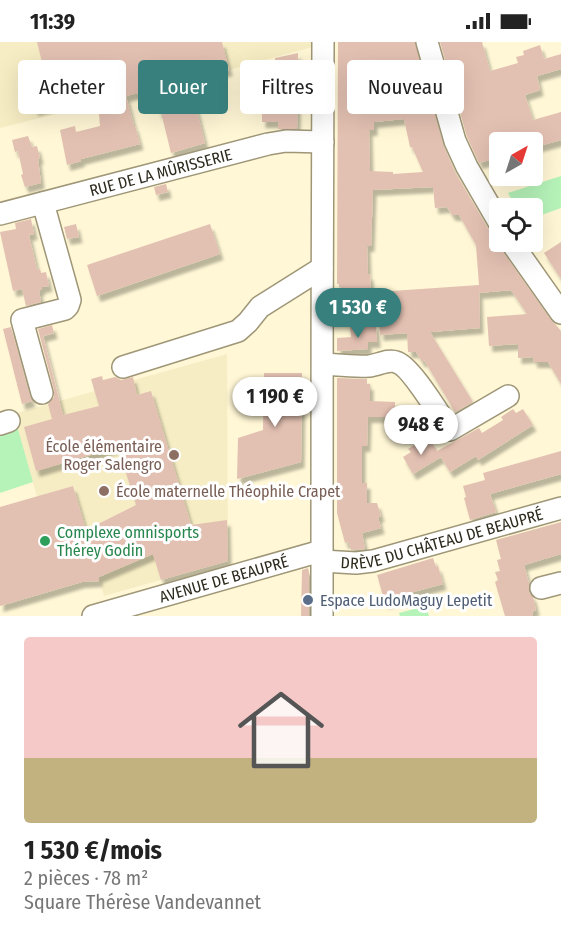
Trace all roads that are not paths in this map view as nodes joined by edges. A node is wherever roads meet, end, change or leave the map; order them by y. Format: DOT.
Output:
graph roads {
  1 [pos="323,42"];
  2 [pos="427,42"];
  3 [pos="323,142"];
  4 [pos="43,203"];
  5 [pos="489,205"];
  6 [pos="0,214"];
  7 [pos="518,252"];
  8 [pos="322,268"];
  9 [pos="561,313"];
  10 [pos="323,364"];
  11 [pos="123,367"];
  12 [pos="42,393"];
  13 [pos="508,396"];
  14 [pos="561,508"];
  15 [pos="321,559"];
  16 [pos="93,616"];
  17 [pos="142,616"];
  18 [pos="322,616"];
  1 -- 3 [label="street"];
  2 -- 5 [label="street"];
  3 -- 4 [label="street, RUE DE LA MÛRISSERIE"];
  3 -- 8 [label="street"];
  4 -- 6 [label="street, RUE DE LA MÛRISSERIE"];
  4 -- 12 [label="street"];
  7 -- 9 [label="street"];
  8 -- 10 [label="street"];
  8 -- 11 [label="street"];
  10 -- 13 [label="street"];
  10 -- 15 [label="street"];
  14 -- 15 [label="street, DRÈVE DU CHÂTEAU DE BEAUPRÉ"];
  15 -- 16 [label="street, AVENUE DE BEAUPRÉ"];
  15 -- 17 [label="street, AVENUE DE BEAUPRÉ"];
  15 -- 18 [label="street"];
}
